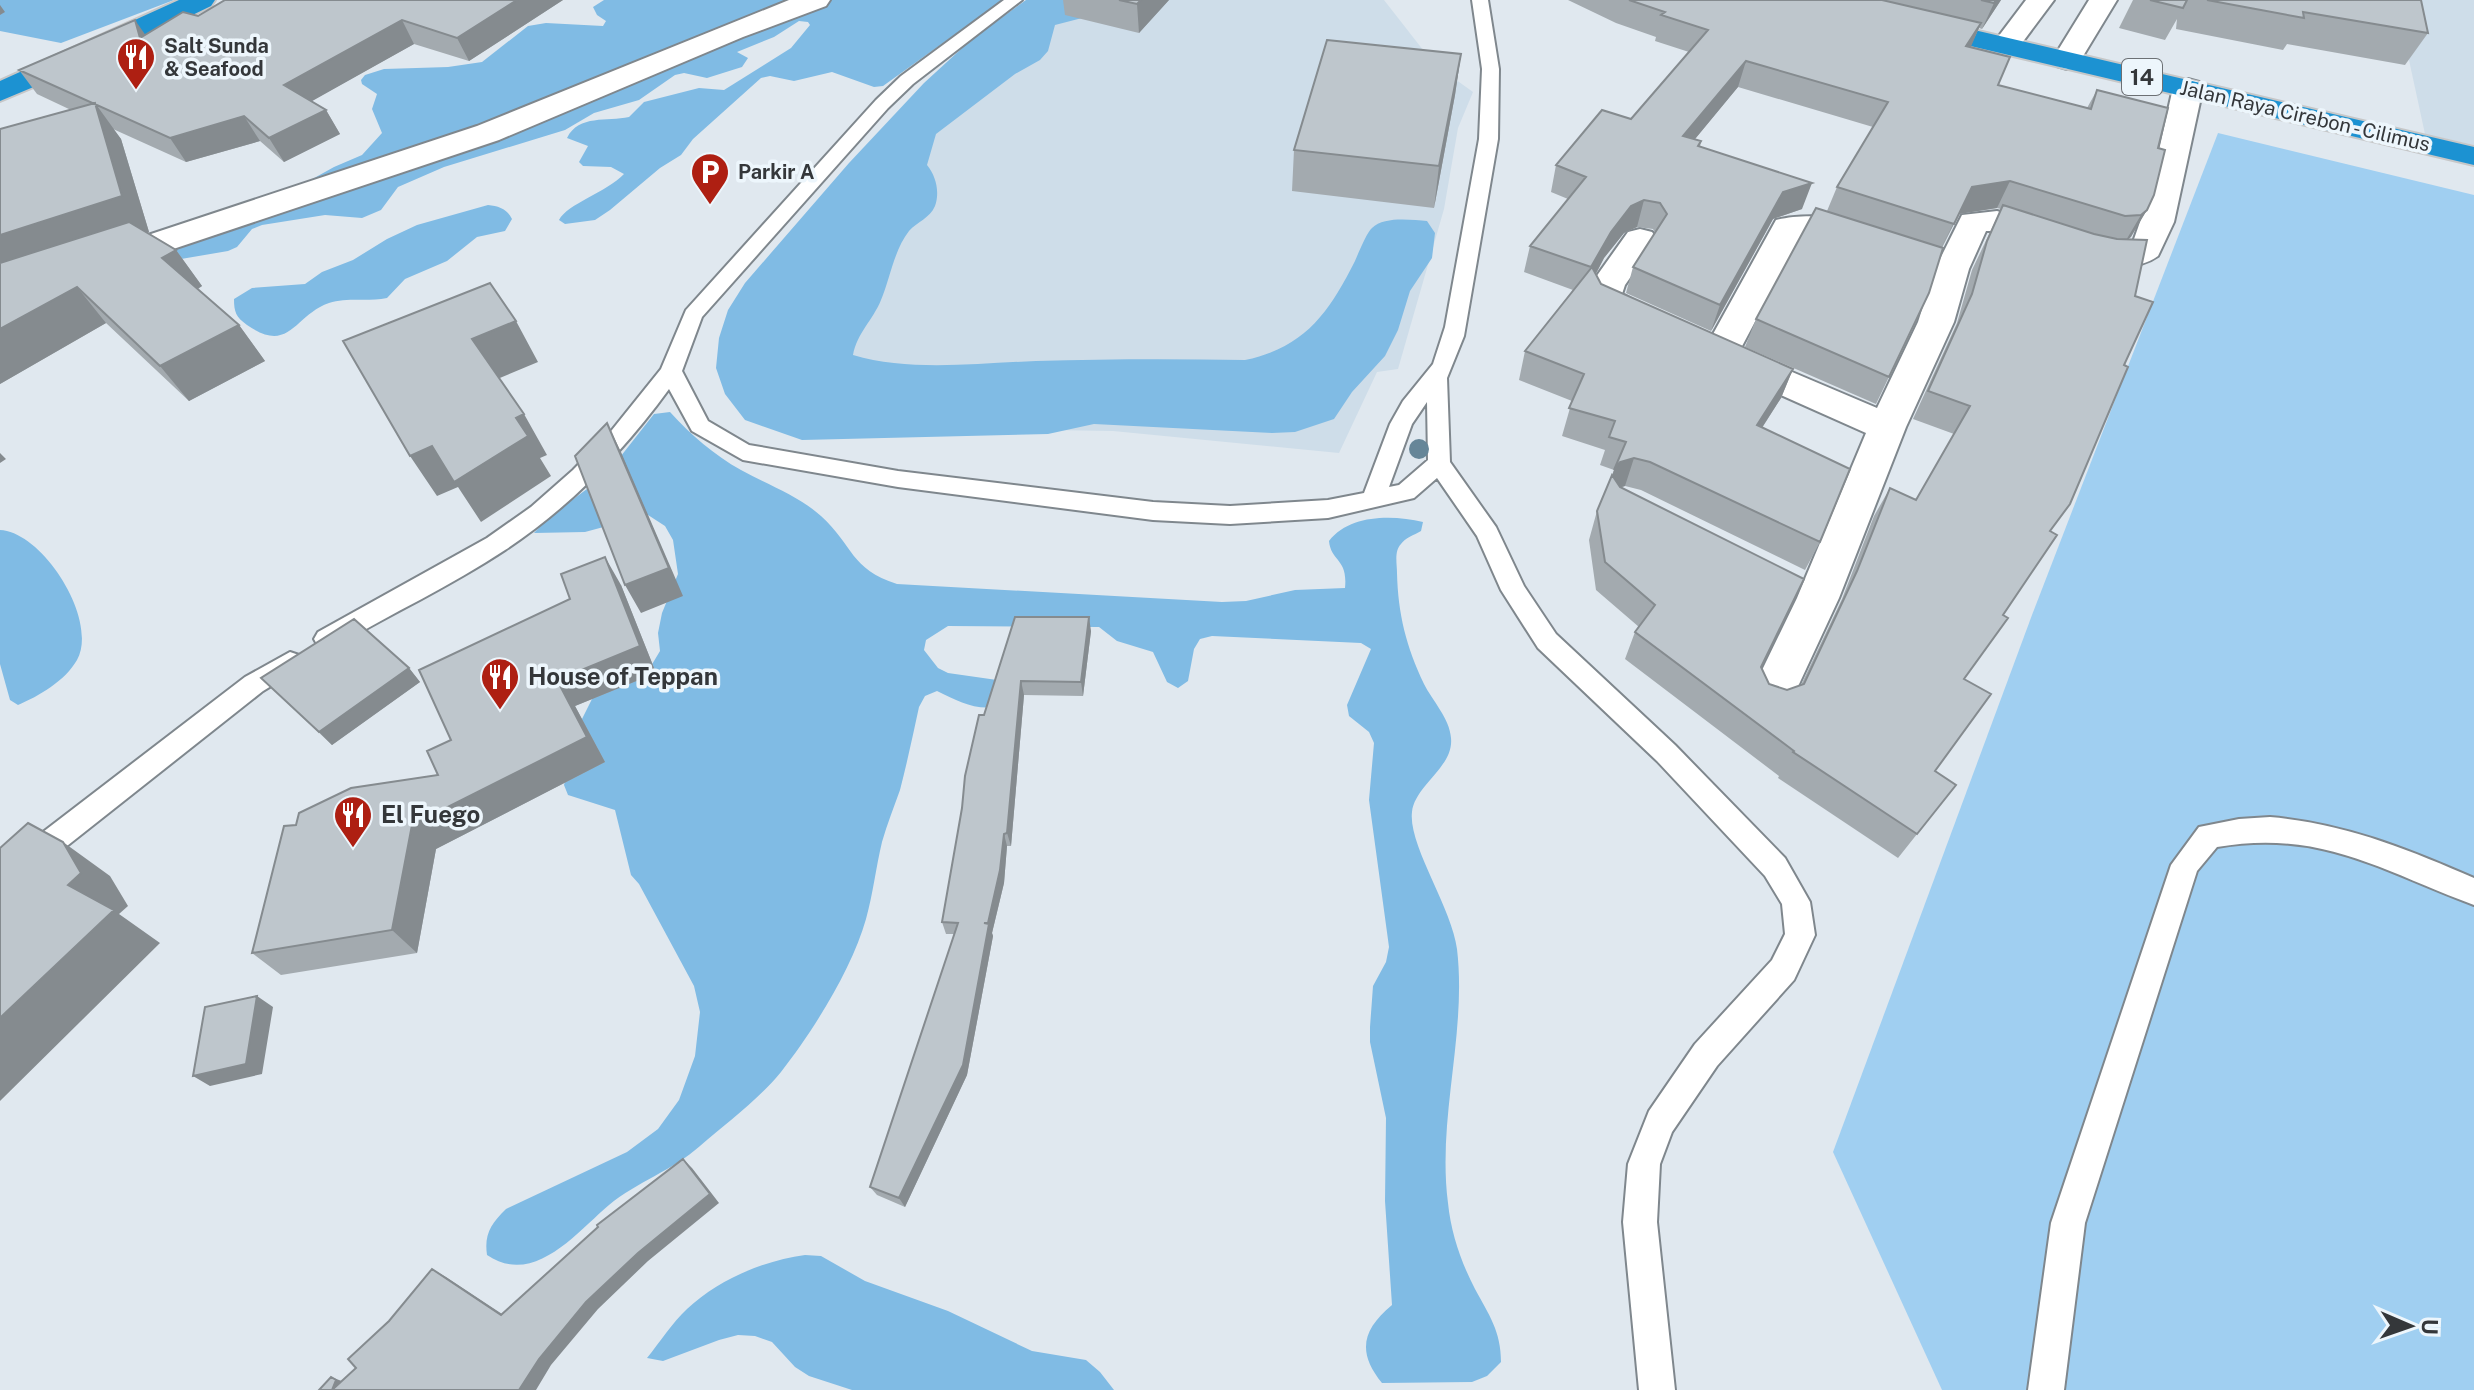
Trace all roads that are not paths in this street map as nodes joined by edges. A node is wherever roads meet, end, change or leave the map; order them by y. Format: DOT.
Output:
graph roads {
  1 [pos="201,0"];
  2 [pos="816,0"];
  3 [pos="1014,0"];
  4 [pos="1480,0"];
  5 [pos="1810,0"];
  6 [pos="2040,0"];
  7 [pos="2103,0"];
  8 [pos="2006,45"];
  9 [pos="2067,60"];
  10 [pos="2188,88"];
  11 [pos="0,92"];
  12 [pos="2474,156"];
  13 [pos="1640,239"];
  14 [pos="1924,259"];
  15 [pos="0,296"];
  16 [pos="1697,344"];
  17 [pos="671,371"];
  18 [pos="1437,380"];
  19 [pos="1887,427"];
  20 [pos="1439,463"];
  21 [pos="1373,500"];
  22 [pos="1772,695"];
  23 [pos="0,882"];
  24 [pos="2474,892"];
  25 [pos="1657,1390"];
  26 [pos="2046,1390"];
  1 -- 11 [label="highway"];
  2 -- 15 [label="street"];
  3 -- 17 [label="lane"];
  4 -- 18 [label="lane"];
  5 -- 8 [label="highway, Jalan Raya Cirebon - Cilimus / 14"];
  6 -- 8 [label="street"];
  7 -- 9 [label="street"];
  8 -- 9 [label="highway, Jalan Raya Cirebon - Cilimus / 14"];
  9 -- 10 [label="highway, Jalan Raya Cirebon - Cilimus / 14"];
  10 -- 12 [label="highway, Jalan Raya Cirebon - Cilimus / 14"];
  10 -- 14 [label="street"];
  13 -- 16 [label="street"];
  14 -- 16 [label="street"];
  14 -- 19 [label="street"];
  16 -- 19 [label="street"];
  17 -- 21 [label="lane"];
  17 -- 23 [label="lane"];
  18 -- 20 [label="lane"];
  18 -- 21 [label="lane"];
  19 -- 22 [label="street"];
  20 -- 21 [label="lane"];
  20 -- 25 [label="lane"];
  24 -- 26 [label="lane"];
}
